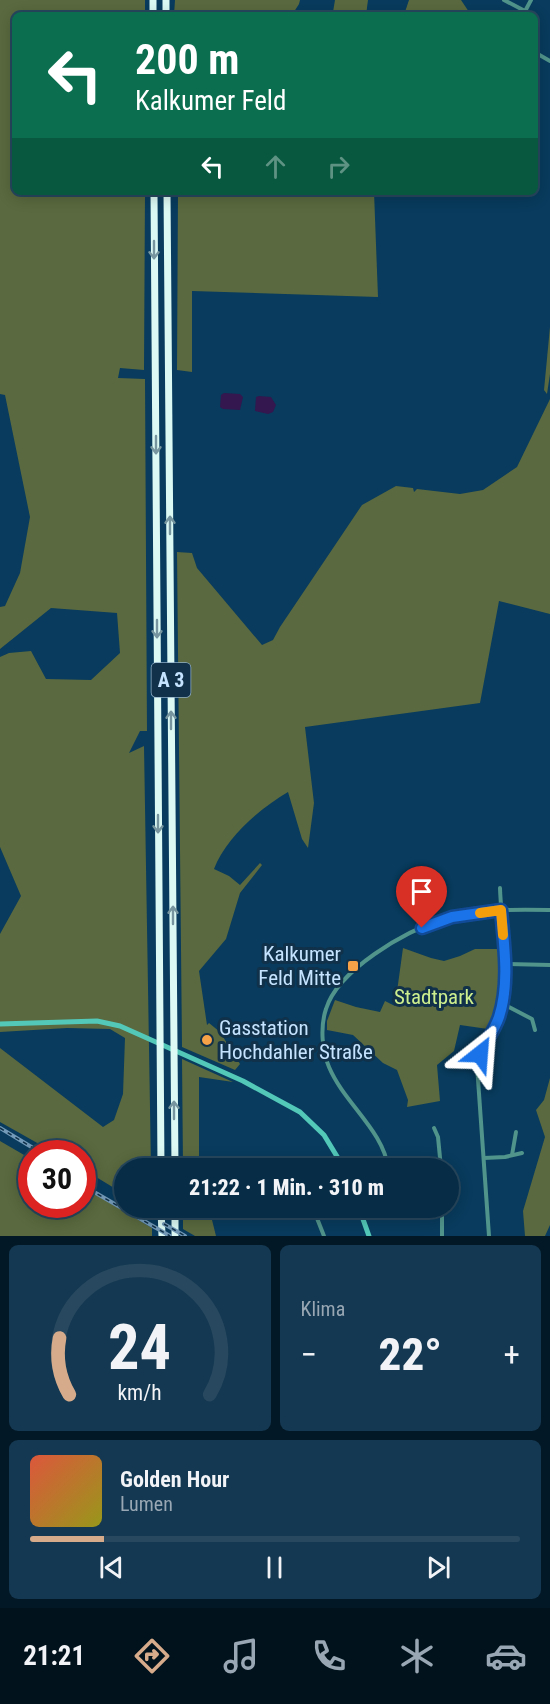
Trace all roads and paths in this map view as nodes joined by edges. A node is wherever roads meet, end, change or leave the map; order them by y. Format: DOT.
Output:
graph roads {
  1 [pos="504,0"];
  2 [pos="522,12"];
  3 [pos="154,195"];
  4 [pos="167,195"];
  5 [pos="500,888"];
  6 [pos="501,910"];
  7 [pos="550,910"];
  8 [pos="505,964"];
  9 [pos="550,965"];
  10 [pos="503,1004"];
  11 [pos="0,1024"];
  12 [pos="535,1030"];
  13 [pos="434,1128"];
  14 [pos="516,1132"];
  15 [pos="522,1154"];
  16 [pos="512,1155"];
  17 [pos="161,1158"];
  18 [pos="175,1158"];
  19 [pos="338,1158"];
  20 [pos="385,1158"];
  21 [pos="440,1158"];
  22 [pos="483,1158"];
  23 [pos="161,1218"];
  24 [pos="175,1218"];
  25 [pos="317,1218"];
  26 [pos="363,1218"];
  27 [pos="442,1218"];
  28 [pos="162,1236"];
  29 [pos="176,1236"];
  30 [pos="324,1236"];
  31 [pos="369,1236"];
  32 [pos="442,1236"];
  33 [pos="489,1236"];
  1 -- 2 [label="street"];
  3 -- 17 [label="highway, A 3, one-way"];
  18 -- 4 [label="highway, A 3, one-way"];
  5 -- 6 [label="street"];
  6 -- 7 [label="street"];
  6 -- 8 [label="street"];
  6 -- 20 [label="street"];
  8 -- 9 [label="street"];
  8 -- 10 [label="street"];
  10 -- 12 [label="street"];
  10 -- 22 [label="street"];
  11 -- 19 [label="main road"];
  13 -- 21 [label="street"];
  14 -- 16 [label="street"];
  15 -- 16 [label="street"];
  16 -- 22 [label="street"];
  22 -- 33 [label="street"];
  23 -- 28 [label="highway"];
  24 -- 29 [label="highway"];
  25 -- 30 [label="street"];
  26 -- 31 [label="main road"];
  27 -- 32 [label="street"];
}
